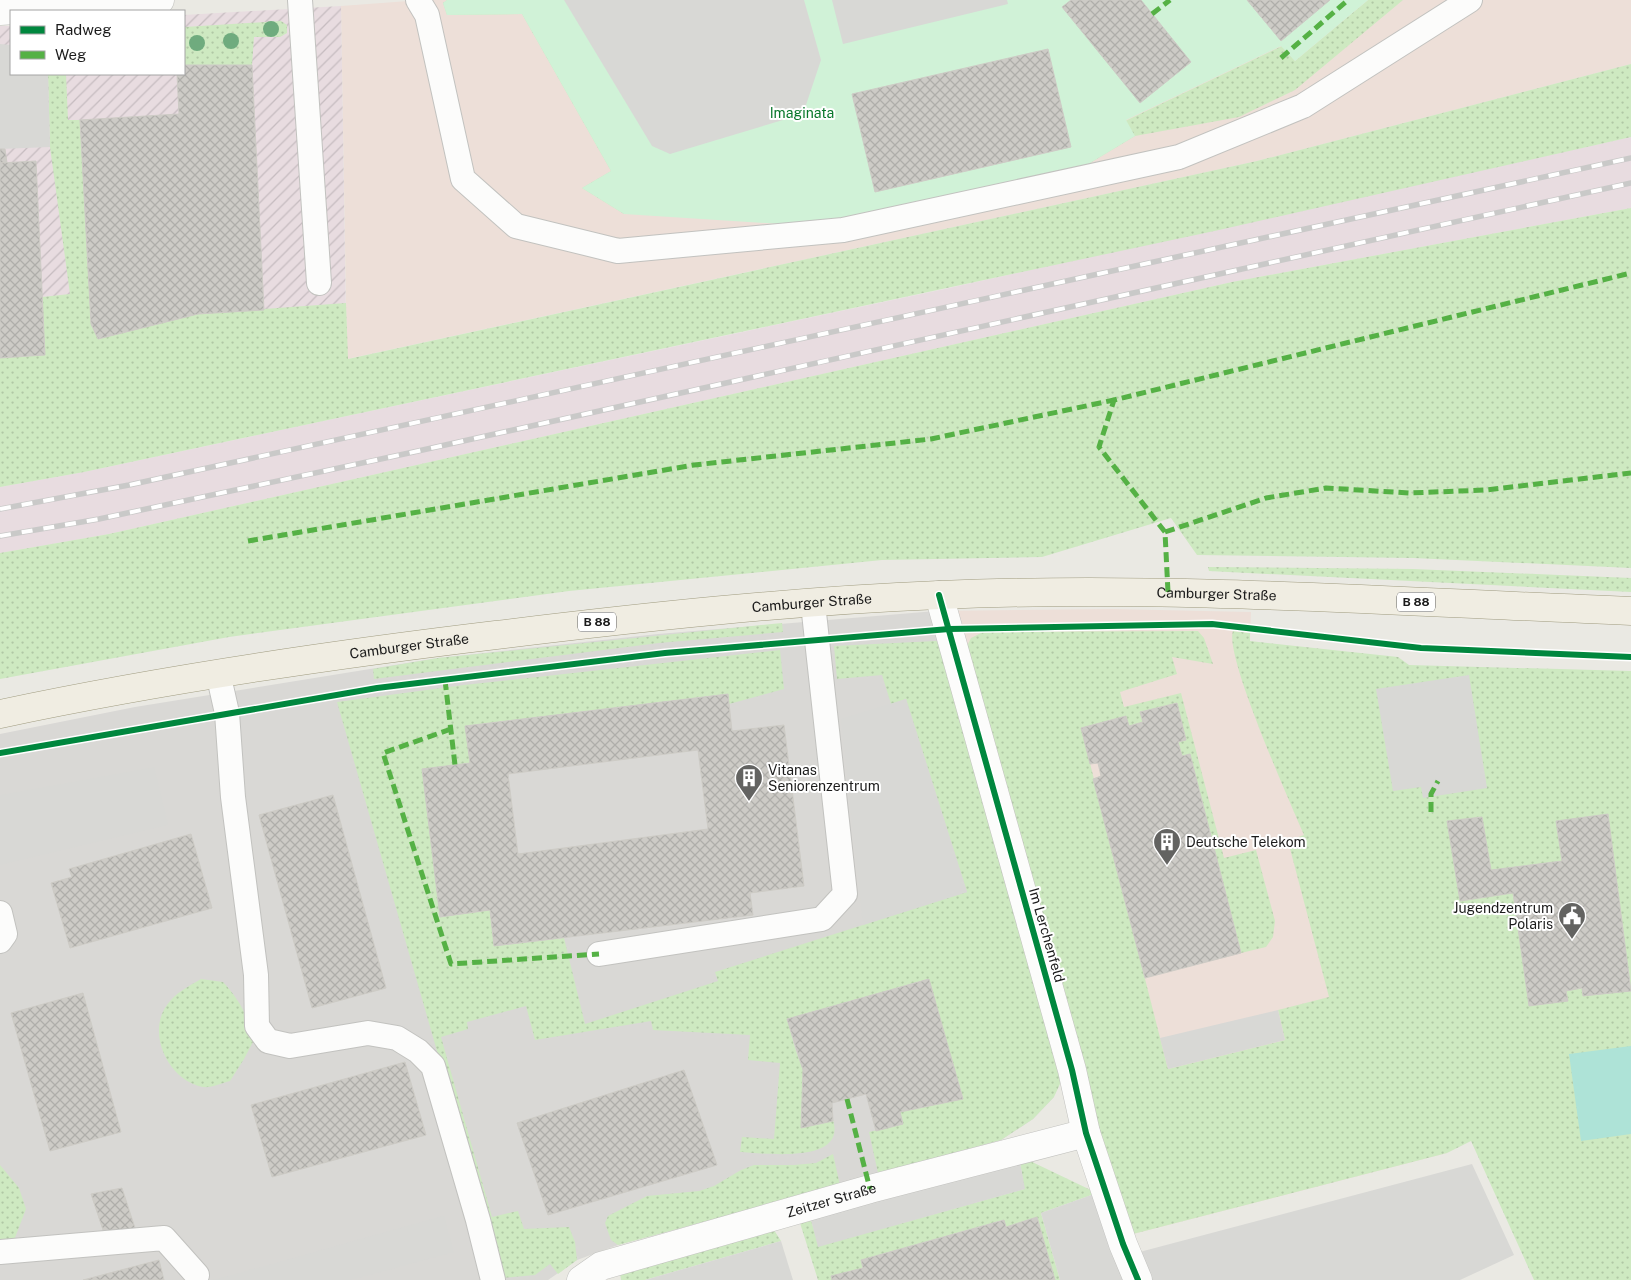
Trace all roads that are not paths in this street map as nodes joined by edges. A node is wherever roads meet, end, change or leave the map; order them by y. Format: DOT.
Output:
graph roads {
  1 [pos="160,0"];
  2 [pos="300,0"];
  3 [pos="418,0"];
  4 [pos="1470,0"];
  5 [pos="0,10"];
  6 [pos="320,283"];
  7 [pos="939,595"];
  8 [pos="813,604"];
  9 [pos="1631,611"];
  10 [pos="218,672"];
  11 [pos="0,714"];
  12 [pos="0,913"];
  13 [pos="0,941"];
  14 [pos="598,954"];
  15 [pos="1086,1133"];
  16 [pos="0,1252"];
  17 [pos="197,1276"];
  18 [pos="493,1280"];
  19 [pos="582,1280"];
  20 [pos="1138,1280"];
  1 -- 5 [label="street"];
  2 -- 6 [label="lane"];
  3 -- 4 [label="lane"];
  7 -- 8 [label="main road, Camburger Straße / B 88"];
  7 -- 9 [label="main road, Camburger Straße / B 88"];
  7 -- 15 [label="street, Im Lerchenfeld"];
  8 -- 10 [label="main road, Camburger Straße / B 88"];
  8 -- 14 [label="lane"];
  10 -- 11 [label="main road, Camburger Straße / B 88"];
  10 -- 18 [label="lane"];
  12 -- 13 [label="lane"];
  15 -- 19 [label="street, Zeitzer Straße"];
  15 -- 20 [label="street, Im Lerchenfeld"];
  16 -- 17 [label="lane"];
}
